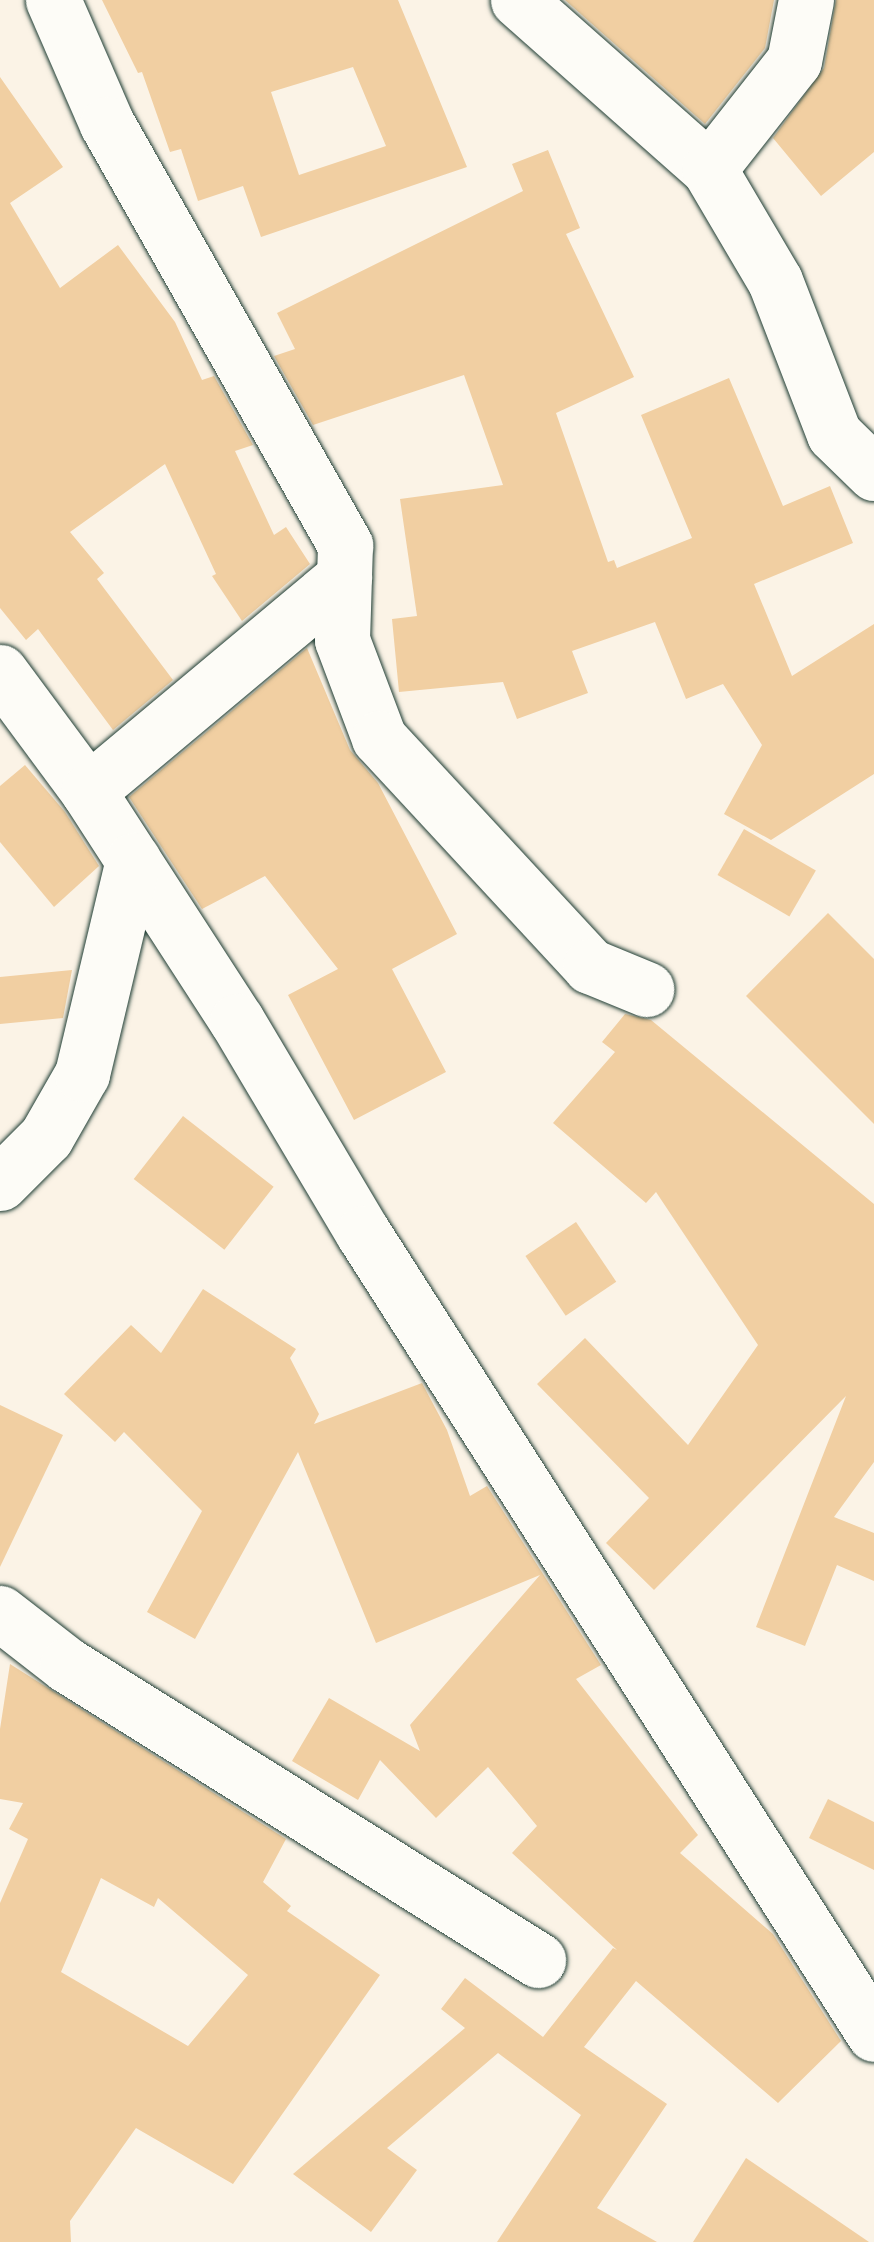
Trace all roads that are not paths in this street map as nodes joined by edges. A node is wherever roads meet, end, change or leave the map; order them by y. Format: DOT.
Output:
graph roads {
  1 [pos="52,0"];
  2 [pos="518,0"];
  3 [pos="806,0"];
  4 [pos="709,169"];
  5 [pos="854,425"];
  6 [pos="874,472"];
  7 [pos="344,576"];
  8 [pos="0,672"];
  9 [pos="88,791"];
  10 [pos="133,860"];
  11 [pos="646,989"];
  12 [pos="0,1183"];
  13 [pos="0,1613"];
  14 [pos="538,1960"];
  15 [pos="874,2034"];
  1 -- 7 [label="street"];
  2 -- 4 [label="street"];
  3 -- 4 [label="street"];
  4 -- 5 [label="street"];
  5 -- 6 [label="street"];
  7 -- 9 [label="street"];
  7 -- 11 [label="street"];
  8 -- 9 [label="street"];
  9 -- 10 [label="street"];
  10 -- 12 [label="street"];
  10 -- 15 [label="street"];
  13 -- 14 [label="street"];
}
